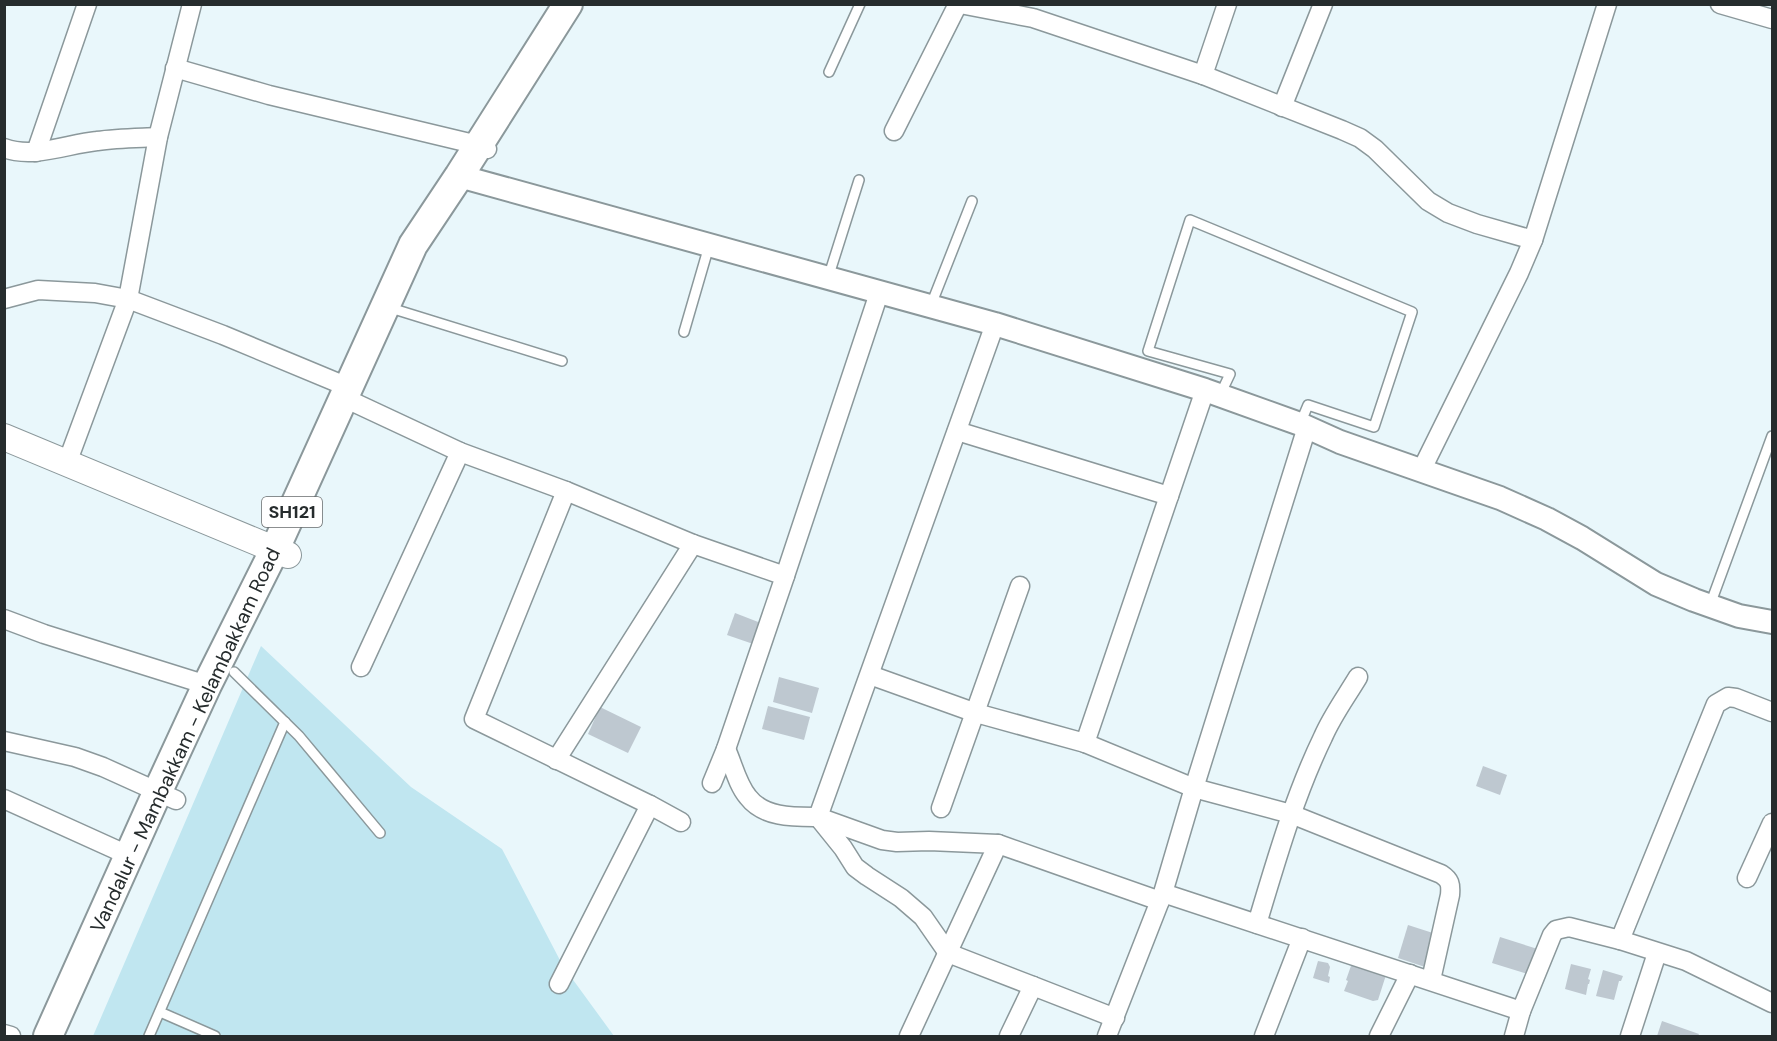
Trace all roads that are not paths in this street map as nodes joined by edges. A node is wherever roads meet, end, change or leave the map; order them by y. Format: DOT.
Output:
graph roads {
  1 [pos="87,4"];
  2 [pos="192,4"];
  3 [pos="568,4"];
  4 [pos="585,4"];
  5 [pos="860,4"];
  6 [pos="959,4"];
  7 [pos="1227,4"];
  8 [pos="1607,4"];
  9 [pos="1720,4"];
  10 [pos="1316,6"];
  11 [pos="1036,11"];
  12 [pos="1773,20"];
  13 [pos="175,68"];
  14 [pos="829,72"];
  15 [pos="1203,75"];
  16 [pos="1282,107"];
  17 [pos="894,131"];
  18 [pos="158,137"];
  19 [pos="4,148"];
  20 [pos="485,148"];
  21 [pos="36,152"];
  22 [pos="465,179"];
  23 [pos="859,180"];
  24 [pos="972,201"];
  25 [pos="1533,240"];
  26 [pos="710,246"];
  27 [pos="828,279"];
  28 [pos="879,293"];
  29 [pos="4,299"];
  30 [pos="128,300"];
  31 [pos="931,307"];
  32 [pos="397,310"];
  33 [pos="995,324"];
  34 [pos="684,332"];
  35 [pos="562,361"];
  36 [pos="1213,393"];
  37 [pos="350,394"];
  38 [pos="1304,426"];
  39 [pos="957,431"];
  40 [pos="1773,436"];
  41 [pos="4,437"];
  42 [pos="460,452"];
  43 [pos="67,463"];
  44 [pos="1422,469"];
  45 [pos="566,491"];
  46 [pos="1168,496"];
  47 [pos="693,544"];
  48 [pos="281,552"];
  49 [pos="785,576"];
  50 [pos="1020,586"];
  51 [pos="1710,606"];
  52 [pos="4,619"];
  53 [pos="1773,622"];
  54 [pos="361,667"];
  55 [pos="234,672"];
  56 [pos="870,675"];
  57 [pos="1358,677"];
  58 [pos="207,685"];
  59 [pos="1773,712"];
  60 [pos="976,713"];
  61 [pos="285,722"];
  62 [pos="4,741"];
  63 [pos="1085,743"];
  64 [pos="726,749"];
  65 [pos="556,760"];
  66 [pos="712,783"];
  67 [pos="1194,788"];
  68 [pos="167,796"];
  69 [pos="4,799"];
  70 [pos="650,805"];
  71 [pos="941,808"];
  72 [pos="1291,814"];
  73 [pos="818,817"];
  74 [pos="681,822"];
  75 [pos="1771,830"];
  76 [pos="380,833"];
  77 [pos="998,844"];
  78 [pos="130,856"];
  79 [pos="1747,878"];
  80 [pos="1161,897"];
  81 [pos="1257,924"];
  82 [pos="1302,938"];
  83 [pos="1620,940"];
  84 [pos="948,953"];
  85 [pos="1657,953"];
  86 [pos="1410,974"];
  87 [pos="1431,981"];
  88 [pos="559,984"];
  89 [pos="1033,986"];
  90 [pos="1773,1003"];
  91 [pos="1521,1011"];
  92 [pos="160,1012"];
  93 [pos="1115,1018"];
  94 [pos="4,1034"];
  95 [pos="11,1036"];
  96 [pos="48,1036"];
  97 [pos="68,1036"];
  98 [pos="149,1036"];
  99 [pos="215,1036"];
  100 [pos="909,1036"];
  101 [pos="1009,1036"];
  102 [pos="1107,1036"];
  103 [pos="1264,1036"];
  104 [pos="1379,1036"];
  105 [pos="1514,1036"];
  106 [pos="1630,1036"];
  1 -- 21 [label="street"];
  2 -- 13 [label="street"];
  3 -- 20 [label="main road, Vandalur - Mambakkam - Kelambakkam Road / SH121"];
  4 -- 20 [label="main road, Vandalur - Mambakkam - Kelambakkam Road / SH121"];
  5 -- 14 [label="lane"];
  6 -- 11 [label="street"];
  6 -- 17 [label="street"];
  7 -- 15 [label="street"];
  8 -- 25 [label="street"];
  9 -- 12 [label="street"];
  10 -- 16 [label="street"];
  11 -- 15 [label="street"];
  13 -- 18 [label="street"];
  13 -- 20 [label="street"];
  15 -- 16 [label="street"];
  16 -- 25 [label="street"];
  18 -- 21 [label="street"];
  18 -- 30 [label="street"];
  19 -- 21 [label="street"];
  20 -- 22 [label="main road, Vandalur - Mambakkam - Kelambakkam Road / SH121"];
  22 -- 26 [label="street"];
  22 -- 32 [label="main road, Vandalur - Mambakkam - Kelambakkam Road / SH121"];
  22 -- 37 [label="main road, Vandalur - Mambakkam - Kelambakkam Road / SH121"];
  23 -- 27 [label="lane"];
  24 -- 31 [label="lane"];
  25 -- 44 [label="street"];
  26 -- 27 [label="street"];
  26 -- 34 [label="lane"];
  27 -- 28 [label="street"];
  28 -- 31 [label="street"];
  28 -- 49 [label="street"];
  29 -- 30 [label="street"];
  30 -- 37 [label="street"];
  30 -- 43 [label="street"];
  31 -- 33 [label="street"];
  32 -- 35 [label="lane"];
  32 -- 37 [label="main road, Vandalur - Mambakkam - Kelambakkam Road / SH121"];
  33 -- 36 [label="street"];
  33 -- 39 [label="street"];
  36 -- 38 [label="street"];
  36 -- 38 [label="lane"];
  36 -- 46 [label="street"];
  37 -- 42 [label="street"];
  37 -- 48 [label="main road, Vandalur - Mambakkam - Kelambakkam Road / SH121"];
  38 -- 44 [label="street"];
  38 -- 67 [label="street"];
  39 -- 46 [label="street"];
  39 -- 56 [label="street"];
  40 -- 51 [label="lane"];
  41 -- 43 [label="main road"];
  42 -- 45 [label="street"];
  42 -- 54 [label="street"];
  43 -- 48 [label="main road"];
  44 -- 51 [label="street"];
  45 -- 47 [label="street"];
  45 -- 65 [label="street"];
  46 -- 63 [label="street"];
  47 -- 49 [label="street"];
  47 -- 65 [label="street"];
  48 -- 55 [label="main road, Vandalur - Mambakkam - Kelambakkam Road / SH121"];
  48 -- 58 [label="main road, Vandalur - Mambakkam - Kelambakkam Road / SH121"];
  49 -- 64 [label="street"];
  50 -- 60 [label="street"];
  51 -- 53 [label="street"];
  52 -- 58 [label="street"];
  55 -- 61 [label="lane"];
  55 -- 68 [label="main road, Vandalur - Mambakkam - Kelambakkam Road / SH121"];
  56 -- 60 [label="street"];
  56 -- 73 [label="street"];
  57 -- 72 [label="street"];
  58 -- 68 [label="main road, Vandalur - Mambakkam - Kelambakkam Road / SH121"];
  59 -- 83 [label="street"];
  60 -- 63 [label="street"];
  60 -- 71 [label="street"];
  61 -- 76 [label="lane"];
  61 -- 92 [label="lane"];
  62 -- 68 [label="street"];
  63 -- 67 [label="street"];
  64 -- 66 [label="street"];
  64 -- 73 [label="street"];
  65 -- 70 [label="street"];
  67 -- 72 [label="street"];
  67 -- 80 [label="street"];
  68 -- 78 [label="main road, Vandalur - Mambakkam - Kelambakkam Road / SH121"];
  68 -- 97 [label="main road, Vandalur - Mambakkam - Kelambakkam Road / SH121"];
  69 -- 78 [label="street"];
  70 -- 74 [label="street"];
  70 -- 88 [label="street"];
  72 -- 81 [label="street"];
  72 -- 87 [label="street"];
  73 -- 77 [label="street"];
  73 -- 84 [label="street"];
  75 -- 79 [label="street"];
  77 -- 80 [label="street"];
  77 -- 84 [label="street"];
  78 -- 96 [label="main road, Vandalur - Mambakkam - Kelambakkam Road / SH121"];
  80 -- 81 [label="street"];
  80 -- 93 [label="street"];
  81 -- 82 [label="street"];
  82 -- 86 [label="street"];
  82 -- 103 [label="street"];
  83 -- 85 [label="street"];
  83 -- 91 [label="street"];
  84 -- 89 [label="street"];
  84 -- 100 [label="street"];
  85 -- 90 [label="street"];
  85 -- 106 [label="street"];
  86 -- 87 [label="street"];
  86 -- 104 [label="street"];
  87 -- 91 [label="street"];
  89 -- 93 [label="street"];
  89 -- 101 [label="street"];
  91 -- 105 [label="street"];
  92 -- 98 [label="lane"];
  92 -- 99 [label="lane"];
  93 -- 102 [label="street"];
  94 -- 95 [label="street"];
}
